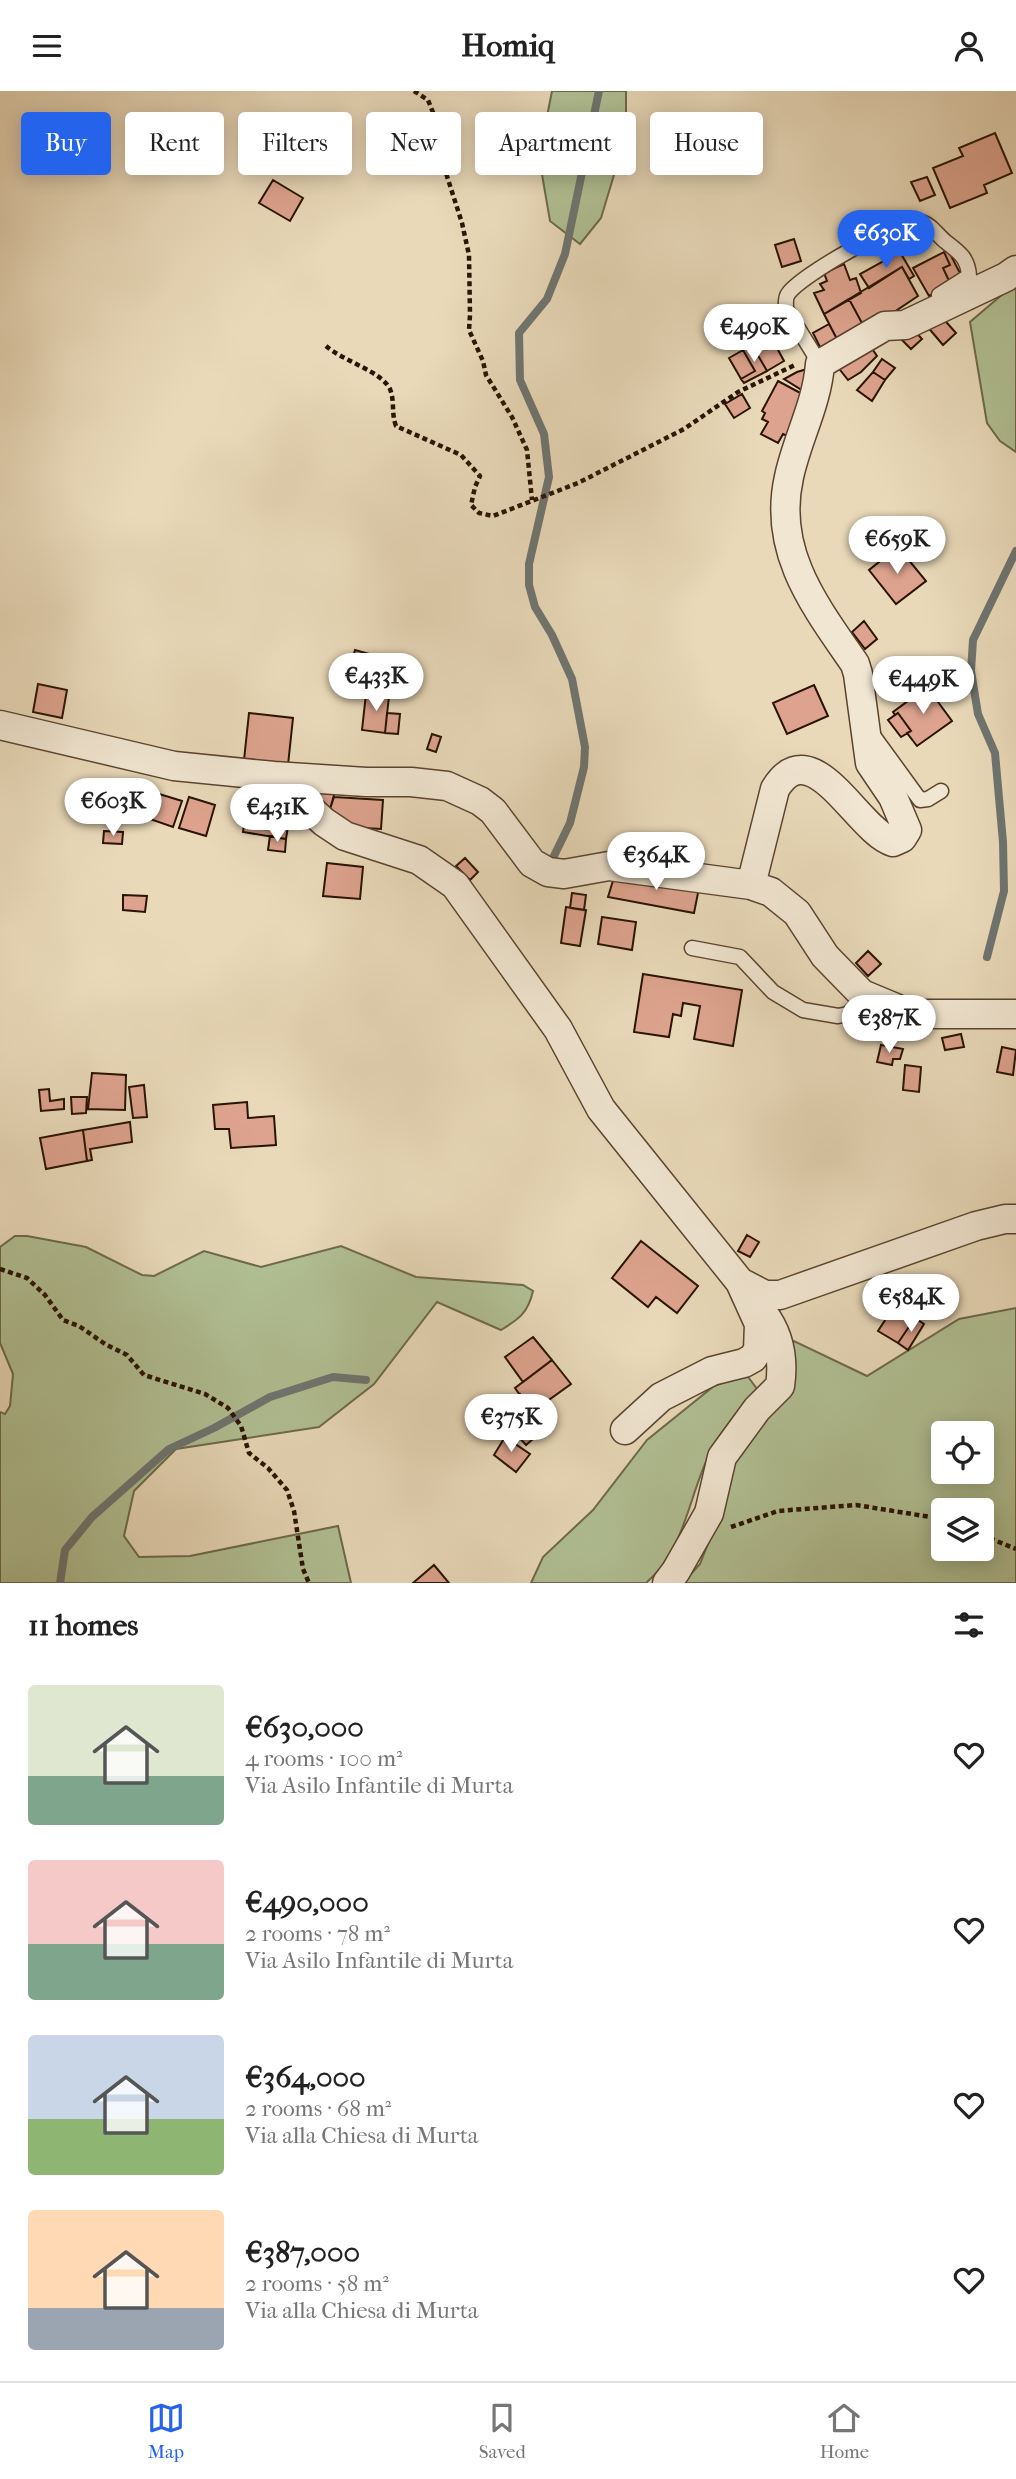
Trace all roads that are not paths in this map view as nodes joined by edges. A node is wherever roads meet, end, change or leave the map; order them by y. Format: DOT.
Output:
graph roads {
  1 [pos="1016,270"];
  2 [pos="919,319"];
  3 [pos="820,363"];
  4 [pos="864,721"];
  5 [pos="0,725"];
  6 [pos="274,776"];
  7 [pos="941,791"];
  8 [pos="751,885"];
  9 [pos="692,948"];
  10 [pos="862,994"];
  11 [pos="1016,1014"];
  12 [pos="1016,1219"];
  13 [pos="740,1282"];
  14 [pos="625,1430"];
  15 [pos="667,1583"];
  1 -- 2 [label="street"];
  2 -- 3 [label="street"];
  2 -- 3 [label="lane"];
  3 -- 4 [label="street"];
  4 -- 7 [label="lane"];
  4 -- 8 [label="street"];
  5 -- 6 [label="street"];
  6 -- 8 [label="street"];
  6 -- 13 [label="street"];
  8 -- 10 [label="street"];
  9 -- 10 [label="lane"];
  10 -- 11 [label="street"];
  12 -- 13 [label="street"];
  13 -- 14 [label="street"];
  13 -- 15 [label="street"];
}
